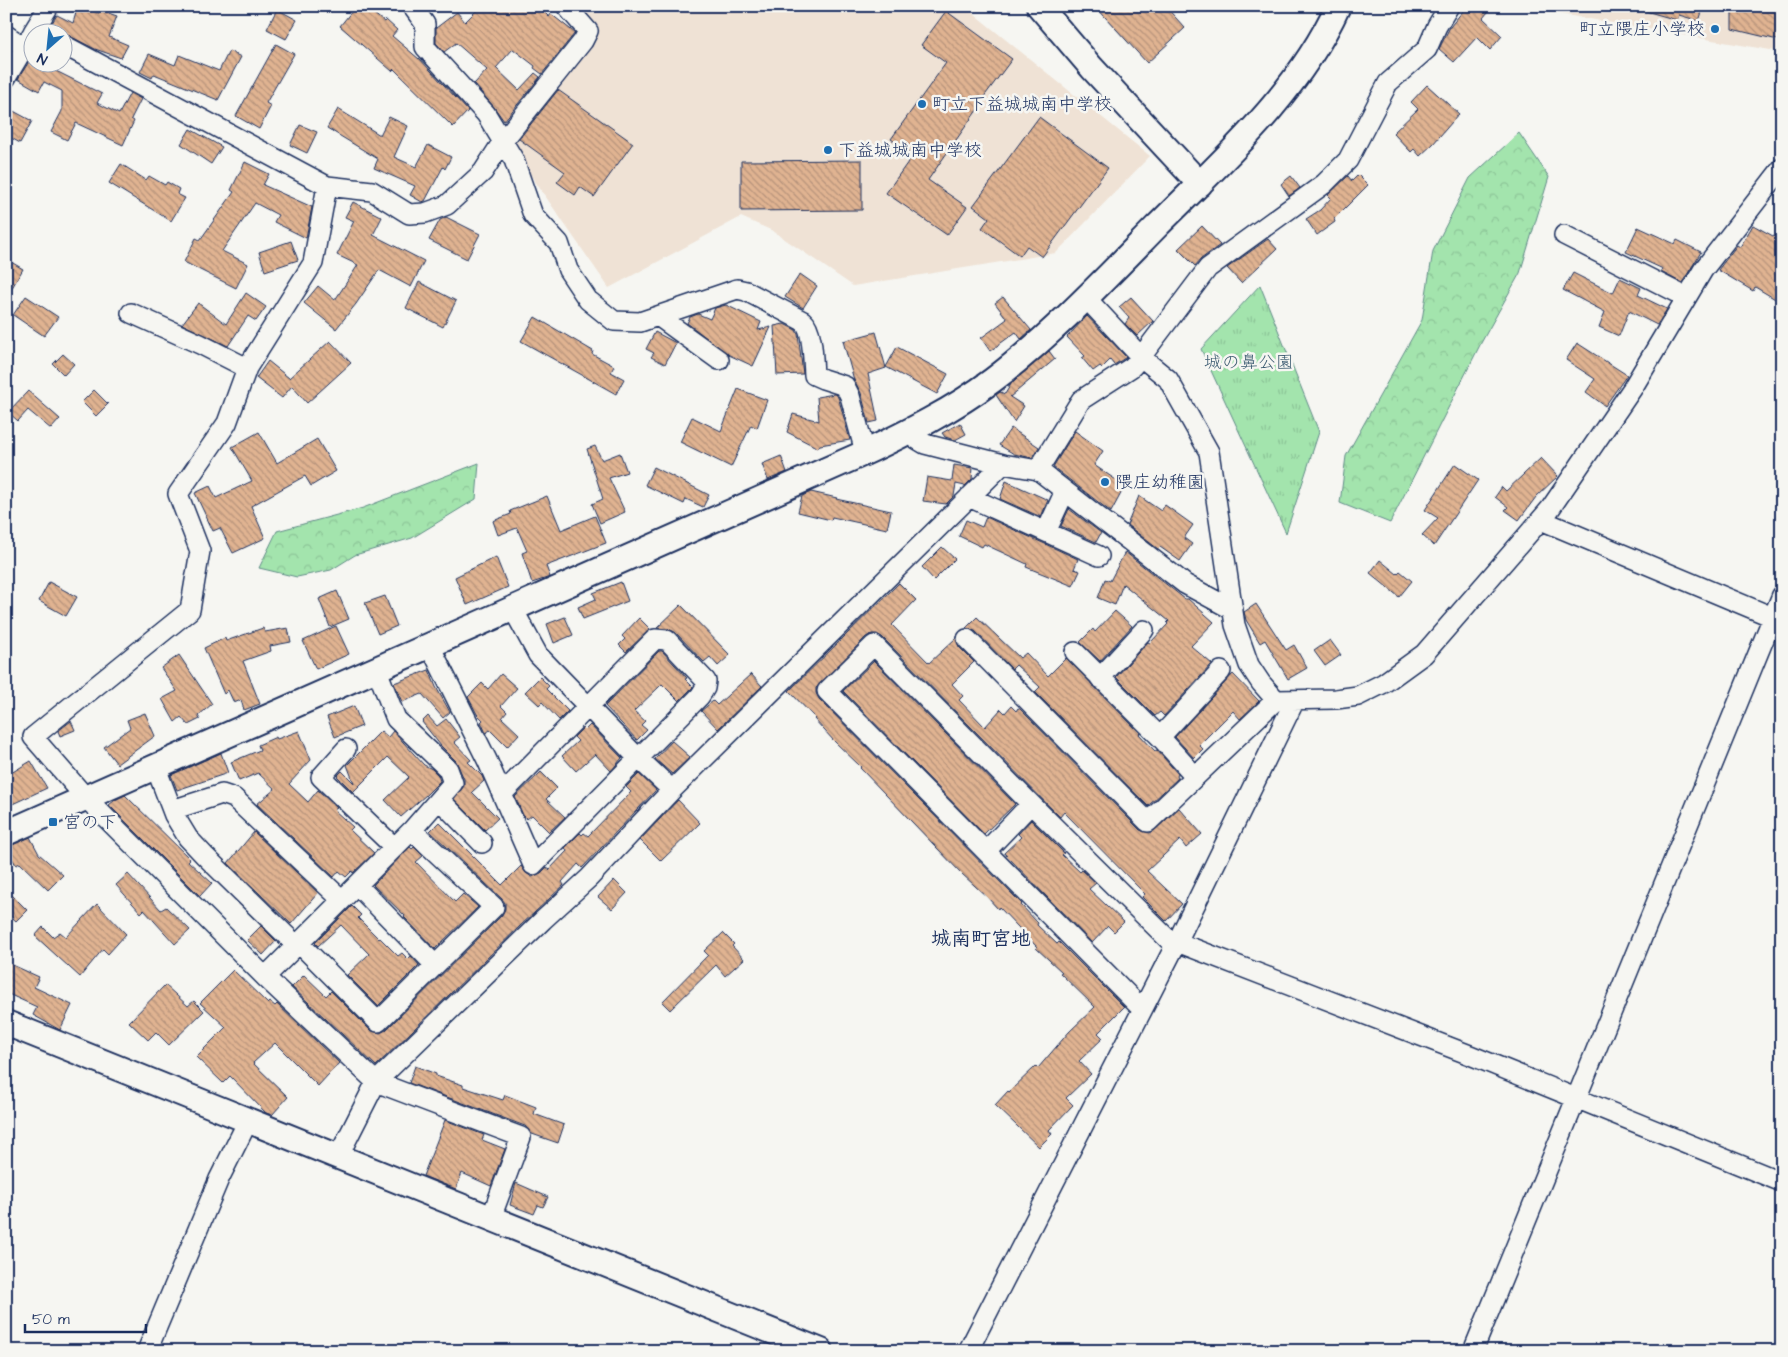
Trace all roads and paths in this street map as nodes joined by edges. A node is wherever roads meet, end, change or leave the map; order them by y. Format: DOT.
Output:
graph roads {
  1 [pos="49,6"];
  2 [pos="412,6"];
  3 [pos="566,6"];
  4 [pos="1039,6"];
  5 [pos="1338,6"];
  6 [pos="1449,6"];
  7 [pos="40,22"];
  8 [pos="6,35"];
  9 [pos="22,35"];
  10 [pos="72,49"];
  11 [pos="22,53"];
  12 [pos="6,78"];
  13 [pos="503,141"];
  14 [pos="1782,168"];
  15 [pos="1200,184"];
  16 [pos="327,186"];
  17 [pos="1564,235"];
  18 [pos="1686,297"];
  19 [pos="1086,298"];
  20 [pos="131,313"];
  21 [pos="658,316"];
  22 [pos="1141,357"];
  23 [pos="719,360"];
  24 [pos="247,368"];
  25 [pos="905,432"];
  26 [pos="865,452"];
  27 [pos="1003,464"];
  28 [pos="1038,470"];
  29 [pos="1065,491"];
  30 [pos="969,498"];
  31 [pos="1541,520"];
  32 [pos="1046,532"];
  33 [pos="1099,556"];
  34 [pos="1782,595"];
  35 [pos="513,609"];
  36 [pos="1232,610"];
  37 [pos="1777,619"];
  38 [pos="1144,630"];
  39 [pos="967,639"];
  40 [pos="430,646"];
  41 [pos="1075,652"];
  42 [pos="377,670"];
  43 [pos="1221,672"];
  44 [pos="1100,678"];
  45 [pos="1276,700"];
  46 [pos="1295,700"];
  47 [pos="590,707"];
  48 [pos="1160,736"];
  49 [pos="346,749"];
  50 [pos="638,758"];
  51 [pos="156,768"];
  52 [pos="1195,776"];
  53 [pos="672,790"];
  54 [pos="502,794"];
  55 [pos="86,798"];
  56 [pos="439,799"];
  57 [pos="1031,804"];
  58 [pos="172,810"];
  59 [pos="412,830"];
  60 [pos="6,834"];
  61 [pos="482,843"];
  62 [pos="394,847"];
  63 [pos="986,851"];
  64 [pos="357,885"];
  65 [pos="342,900"];
  66 [pos="297,944"];
  67 [pos="1176,944"];
  68 [pos="435,966"];
  69 [pos="265,977"];
  70 [pos="1142,1009"];
  71 [pos="6,1023"];
  72 [pos="376,1082"];
  73 [pos="1576,1098"];
  74 [pos="248,1121"];
  75 [pos="338,1157"];
  76 [pos="1782,1182"];
  77 [pos="491,1218"];
  78 [pos="147,1351"];
  79 [pos="821,1351"];
  80 [pos="968,1351"];
  81 [pos="1473,1351"];
  1 -- 7 [label="street"];
  2 -- 13 [label="street"];
  3 -- 13 [label="street"];
  4 -- 15 [label="street"];
  5 -- 15 [label="street"];
  6 -- 22 [label="street"];
  8 -- 9 [label="street"];
  10 -- 16 [label="street"];
  11 -- 12 [label="street"];
  13 -- 16 [label="street"];
  13 -- 21 [label="street"];
  14 -- 18 [label="street"];
  15 -- 19 [label="street"];
  16 -- 24 [label="street"];
  17 -- 18 [label="street"];
  18 -- 31 [label="street"];
  19 -- 22 [label="street"];
  19 -- 25 [label="street"];
  20 -- 24 [label="street"];
  21 -- 23 [label="street"];
  21 -- 26 [label="street"];
  22 -- 28 [label="street"];
  22 -- 36 [label="street"];
  24 -- 55 [label="street"];
  25 -- 26 [label="street"];
  25 -- 27 [label="street"];
  26 -- 35 [label="street"];
  27 -- 28 [label="street"];
  27 -- 30 [label="street"];
  28 -- 29 [label="street"];
  29 -- 32 [label="street"];
  29 -- 36 [label="street"];
  30 -- 32 [label="street"];
  30 -- 53 [label="street"];
  31 -- 37 [label="street"];
  31 -- 46 [label="street"];
  32 -- 33 [label="street"];
  34 -- 37 [label="street"];
  35 -- 40 [label="street"];
  35 -- 47 [label="street"];
  36 -- 45 [label="street"];
  37 -- 73 [label="street"];
  38 -- 44 [label="street"];
  39 -- 52 [label="street"];
  40 -- 42 [label="street"];
  40 -- 54 [label="street"];
  41 -- 44 [label="street"];
  42 -- 51 [label="street"];
  42 -- 56 [label="street"];
  43 -- 48 [label="street"];
  44 -- 48 [label="street"];
  45 -- 46 [label="street"];
  45 -- 52 [label="street"];
  46 -- 67 [label="street"];
  47 -- 50 [label="street"];
  47 -- 50 [label="street"];
  47 -- 54 [label="street"];
  48 -- 52 [label="street"];
  49 -- 62 [label="street"];
  50 -- 53 [label="street"];
  50 -- 54 [label="street"];
  51 -- 55 [label="street"];
  51 -- 58 [label="street"];
  53 -- 72 [label="street"];
  55 -- 60 [label="street"];
  55 -- 69 [label="street"];
  56 -- 59 [label="street"];
  56 -- 61 [label="street"];
  57 -- 63 [label="street"];
  57 -- 63 [label="street"];
  57 -- 67 [label="street"];
  58 -- 65 [label="street"];
  58 -- 66 [label="street"];
  59 -- 62 [label="street"];
  59 -- 68 [label="street"];
  62 -- 64 [label="street"];
  63 -- 70 [label="street"];
  64 -- 65 [label="street"];
  64 -- 68 [label="street"];
  65 -- 66 [label="street"];
  66 -- 68 [label="street"];
  66 -- 69 [label="street"];
  67 -- 70 [label="street"];
  67 -- 73 [label="street"];
  69 -- 72 [label="street"];
  70 -- 80 [label="street"];
  71 -- 74 [label="street"];
  72 -- 75 [label="street"];
  72 -- 77 [label="street"];
  73 -- 76 [label="street"];
  73 -- 81 [label="street"];
  74 -- 75 [label="street"];
  74 -- 78 [label="street"];
  75 -- 77 [label="street"];
  77 -- 79 [label="street"];
}
